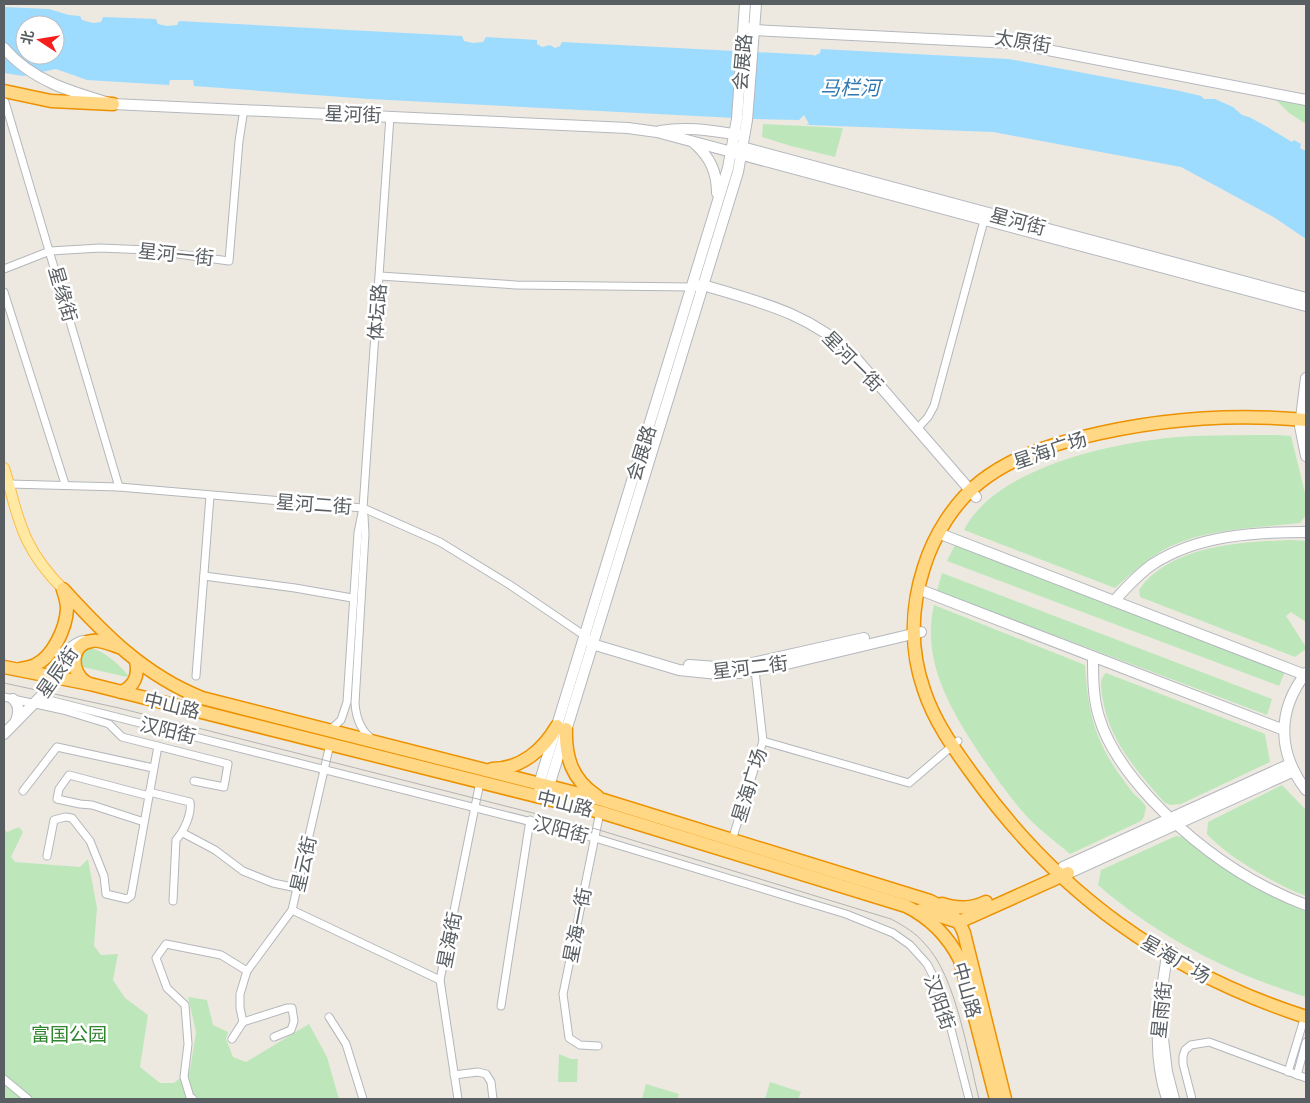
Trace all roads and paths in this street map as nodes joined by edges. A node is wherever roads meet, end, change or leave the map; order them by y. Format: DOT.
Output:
graph roads {
  1 [pos="745,4"];
  2 [pos="756,4"];
  3 [pos="744,25"];
  4 [pos="755,26"];
  5 [pos="4,48"];
  6 [pos="747,49"];
  7 [pos="1306,94"];
  8 [pos="4,97"];
  9 [pos="1306,100"];
  10 [pos="113,104"];
  11 [pos="244,109"];
  12 [pos="390,116"];
  13 [pos="657,132"];
  14 [pos="739,135"];
  15 [pos="691,141"];
  16 [pos="738,151"];
  17 [pos="716,206"];
  18 [pos="985,216"];
  19 [pos="50,251"];
  20 [pos="4,269"];
  21 [pos="380,276"];
  22 [pos="699,288"];
  23 [pos="4,292"];
  24 [pos="1306,298"];
  25 [pos="1306,306"];
  26 [pos="1306,378"];
  27 [pos="1303,423"];
  28 [pos="917,429"];
  29 [pos="1306,456"];
  30 [pos="4,468"];
  31 [pos="9,484"];
  32 [pos="65,484"];
  33 [pos="119,487"];
  34 [pos="210,496"];
  35 [pos="971,497"];
  36 [pos="363,508"];
  37 [pos="1306,532"];
  38 [pos="942,534"];
  39 [pos="204,576"];
  40 [pos="63,589"];
  41 [pos="921,590"];
  42 [pos="352,598"];
  43 [pos="1114,601"];
  44 [pos="917,629"];
  45 [pos="590,639"];
  46 [pos="93,640"];
  47 [pos="119,647"];
  48 [pos="1093,657"];
  49 [pos="136,661"];
  50 [pos="9,668"];
  51 [pos="755,670"];
  52 [pos="1306,674"];
  53 [pos="196,676"];
  54 [pos="56,681"];
  55 [pos="90,684"];
  56 [pos="121,692"];
  57 [pos="8,698"];
  58 [pos="38,700"];
  59 [pos="16,722"];
  60 [pos="562,728"];
  61 [pos="330,730"];
  62 [pos="1284,730"];
  63 [pos="4,734"];
  64 [pos="763,741"];
  65 [pos="377,742"];
  66 [pos="956,743"];
  67 [pos="330,744"];
  68 [pos="158,746"];
  69 [pos="153,768"];
  70 [pos="1292,768"];
  71 [pos="324,769"];
  72 [pos="482,769"];
  73 [pos="194,780"];
  74 [pos="480,782"];
  75 [pos="544,785"];
  76 [pos="1306,790"];
  77 [pos="23,791"];
  78 [pos="149,794"];
  79 [pos="540,797"];
  80 [pos="601,806"];
  81 [pos="476,807"];
  82 [pos="530,820"];
  83 [pos="1173,821"];
  84 [pos="144,822"];
  85 [pos="183,833"];
  86 [pos="594,838"];
  87 [pos="732,840"];
  88 [pos="47,856"];
  89 [pos="1062,872"];
  90 [pos="297,888"];
  91 [pos="930,900"];
  92 [pos="173,901"];
  93 [pos="1306,905"];
  94 [pos="906,906"];
  95 [pos="292,910"];
  96 [pos="959,922"];
  97 [pos="1172,956"];
  98 [pos="247,971"];
  99 [pos="440,980"];
  100 [pos="501,1006"];
  101 [pos="1306,1013"];
  102 [pos="329,1017"];
  103 [pos="244,1022"];
  104 [pos="274,1037"];
  105 [pos="232,1039"];
  106 [pos="1306,1042"];
  107 [pos="598,1046"];
  108 [pos="1288,1072"];
  109 [pos="454,1075"];
  110 [pos="1297,1075"];
  111 [pos="1306,1078"];
  112 [pos="4,1079"];
  113 [pos="28,1099"];
  114 [pos="193,1099"];
  115 [pos="363,1099"];
  116 [pos="458,1099"];
  117 [pos="493,1099"];
  118 [pos="969,1099"];
  119 [pos="996,1099"];
  120 [pos="1005,1099"];
  121 [pos="1167,1099"];
  122 [pos="1174,1099"];
  123 [pos="1192,1099"];
  1 -- 3 [label="street"];
  2 -- 4 [label="street"];
  3 -- 4 [label="street, 会展路"];
  3 -- 6 [label="street, 会展路"];
  4 -- 6 [label="street, 会展路"];
  4 -- 7 [label="street, 太原街"];
  4 -- 9 [label="street, 太原街"];
  5 -- 10 [label="street, 星河街"];
  6 -- 14 [label="street, 会展路"];
  8 -- 10 [label="highway"];
  8 -- 19 [label="street, 星缘街"];
  10 -- 11 [label="street, 星河街"];
  11 -- 12 [label="street, 星河街"];
  11 -- 19 [label="street, 星河一街"];
  12 -- 13 [label="street, 星河街"];
  12 -- 21 [label="street, 体坛路"];
  13 -- 14 [label="street, 星河街"];
  13 -- 15 [label="street, 星河街"];
  14 -- 16 [label="street, 会展路"];
  15 -- 16 [label="street, 星河街"];
  15 -- 17 [label="street"];
  16 -- 17 [label="street, 会展路"];
  16 -- 18 [label="street, 星河街"];
  16 -- 22 [label="street, 会展路"];
  17 -- 22 [label="street, 会展路"];
  18 -- 24 [label="street, 星河街"];
  18 -- 25 [label="street, 星河街"];
  18 -- 28 [label="street"];
  19 -- 20 [label="street, 星河一街"];
  19 -- 33 [label="street, 星缘街"];
  21 -- 22 [label="street, 星河一街"];
  21 -- 36 [label="street, 体坛路"];
  22 -- 28 [label="street, 星河一街"];
  22 -- 35 [label="street, 星河一街"];
  22 -- 45 [label="street, 会展路"];
  23 -- 32 [label="street"];
  26 -- 27 [label="street"];
  27 -- 29 [label="street"];
  27 -- 35 [label="highway, 星海广场"];
  28 -- 35 [label="street, 星河一街"];
  30 -- 31 [label="main road"];
  31 -- 32 [label="street, 星河二街"];
  31 -- 40 [label="main road"];
  32 -- 33 [label="street, 星河二街"];
  33 -- 34 [label="street, 星河二街"];
  34 -- 36 [label="street, 星河二街"];
  34 -- 39 [label="street"];
  35 -- 38 [label="highway, 星海广场"];
  36 -- 45 [label="street, 星河二街"];
  36 -- 61 [label="street, 体坛路"];
  36 -- 65 [label="street, 体坛路"];
  37 -- 43 [label="street"];
  38 -- 41 [label="highway, 星海广场"];
  38 -- 43 [label="street"];
  39 -- 42 [label="street"];
  39 -- 53 [label="street"];
  40 -- 47 [label="highway, 中山路"];
  40 -- 50 [label="highway"];
  41 -- 44 [label="highway, 星海广场"];
  41 -- 48 [label="street"];
  43 -- 52 [label="street"];
  44 -- 45 [label="street, 星河二街"];
  44 -- 51 [label="street, 星河二街"];
  44 -- 66 [label="highway, 星海广场"];
  45 -- 51 [label="street, 星河二街"];
  45 -- 60 [label="street, 会展路"];
  46 -- 47 [label="highway"];
  46 -- 54 [label="street, 星辰街"];
  46 -- 55 [label="highway"];
  47 -- 49 [label="highway, 中山路"];
  48 -- 62 [label="street"];
  48 -- 83 [label="street"];
  49 -- 56 [label="highway"];
  49 -- 61 [label="highway, 中山路"];
  50 -- 54 [label="highway, 中山路"];
  51 -- 64 [label="street, 星海广场"];
  52 -- 62 [label="street"];
  54 -- 55 [label="highway, 中山路"];
  54 -- 58 [label="street, 星辰街"];
  55 -- 56 [label="highway, 中山路"];
  56 -- 67 [label="highway, 中山路"];
  57 -- 58 [label="street"];
  57 -- 59 [label="street"];
  58 -- 59 [label="street, 星辰街"];
  58 -- 68 [label="street"];
  58 -- 71 [label="street, 汉阳街"];
  59 -- 63 [label="street, 星辰街"];
  60 -- 72 [label="highway"];
  60 -- 75 [label="street, 会展路"];
  60 -- 80 [label="highway"];
  61 -- 65 [label="highway, 中山路"];
  62 -- 70 [label="street"];
  64 -- 66 [label="street"];
  64 -- 87 [label="street, 星海广场"];
  65 -- 72 [label="highway, 中山路"];
  66 -- 89 [label="highway, 星海广场"];
  67 -- 71 [label="street, 星云街"];
  67 -- 74 [label="highway, 中山路"];
  68 -- 69 [label="street"];
  68 -- 73 [label="street"];
  69 -- 77 [label="street"];
  69 -- 78 [label="street"];
  70 -- 76 [label="street"];
  70 -- 83 [label="street"];
  71 -- 81 [label="street, 汉阳街"];
  71 -- 90 [label="street, 星云街"];
  72 -- 75 [label="highway, 中山路"];
  74 -- 79 [label="highway, 中山路"];
  74 -- 81 [label="street, 星海街"];
  75 -- 79 [label="street, 会展路"];
  75 -- 80 [label="highway, 中山路"];
  78 -- 84 [label="street"];
  78 -- 84 [label="street"];
  78 -- 85 [label="street"];
  79 -- 80 [label="highway, 中山路"];
  80 -- 86 [label="street, 星海一街"];
  80 -- 87 [label="highway, 中山路"];
  80 -- 94 [label="highway, 中山路"];
  81 -- 82 [label="street, 汉阳街"];
  81 -- 99 [label="street, 星海街"];
  82 -- 86 [label="street, 汉阳街"];
  82 -- 100 [label="street"];
  83 -- 89 [label="street"];
  83 -- 93 [label="street"];
  84 -- 88 [label="street"];
  85 -- 90 [label="street"];
  85 -- 92 [label="street"];
  86 -- 107 [label="street, 星海一街"];
  86 -- 118 [label="street, 汉阳街"];
  87 -- 91 [label="highway, 中山路"];
  89 -- 91 [label="highway"];
  89 -- 96 [label="highway"];
  89 -- 97 [label="highway, 星海广场"];
  90 -- 95 [label="street, 星云街"];
  91 -- 96 [label="highway, 中山路"];
  94 -- 96 [label="highway"];
  94 -- 119 [label="highway, 中山路"];
  95 -- 98 [label="street, 星云街"];
  95 -- 99 [label="street"];
  96 -- 120 [label="highway, 中山路"];
  97 -- 101 [label="highway, 星海广场"];
  97 -- 121 [label="street, 星雨街"];
  97 -- 122 [label="street, 星雨街"];
  98 -- 103 [label="street"];
  98 -- 114 [label="street"];
  99 -- 109 [label="street, 星海街"];
  101 -- 108 [label="street"];
  102 -- 115 [label="street"];
  103 -- 104 [label="street"];
  103 -- 105 [label="street"];
  106 -- 110 [label="street"];
  108 -- 110 [label="street"];
  108 -- 123 [label="street"];
  109 -- 116 [label="street, 星海街"];
  109 -- 117 [label="street"];
  110 -- 111 [label="street"];
  112 -- 113 [label="street"];
}
